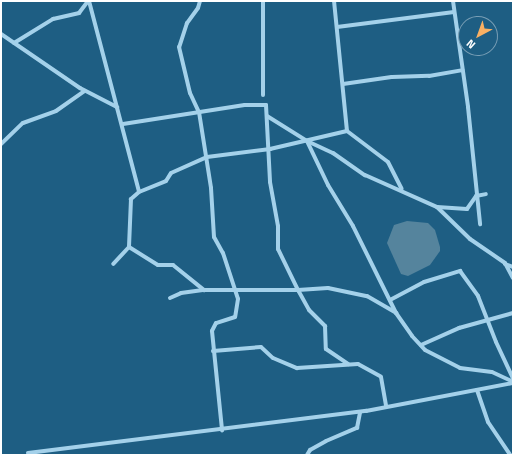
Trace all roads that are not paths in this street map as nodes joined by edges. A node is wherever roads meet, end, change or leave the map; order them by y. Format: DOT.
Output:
graph roads {
  1 [pos="89,1"];
  2 [pos="200,1"];
  3 [pos="264,1"];
  4 [pos="334,1"];
  5 [pos="453,1"];
  6 [pos="454,12"];
  7 [pos="337,27"];
  8 [pos="1,34"];
  9 [pos="14,43"];
  10 [pos="462,70"];
  11 [pos="343,84"];
  12 [pos="85,91"];
  13 [pos="263,95"];
  14 [pos="118,108"];
  15 [pos="199,112"];
  16 [pos="267,116"];
  17 [pos="123,124"];
  18 [pos="347,131"];
  19 [pos="308,141"];
  20 [pos="1,144"];
  21 [pos="270,149"];
  22 [pos="206,157"];
  23 [pos="403,190"];
  24 [pos="139,192"];
  25 [pos="486,194"];
  26 [pos="476,196"];
  27 [pos="437,207"];
  28 [pos="480,224"];
  29 [pos="129,247"];
  30 [pos="113,264"];
  31 [pos="505,264"];
  32 [pos="513,267"];
  33 [pos="513,278"];
  34 [pos="204,290"];
  35 [pos="236,290"];
  36 [pos="298,290"];
  37 [pos="170,298"];
  38 [pos="390,300"];
  39 [pos="396,313"];
  40 [pos="513,313"];
  41 [pos="486,318"];
  42 [pos="421,345"];
  43 [pos="213,351"];
  44 [pos="348,364"];
  45 [pos="513,378"];
  46 [pos="513,383"];
  47 [pos="477,390"];
  48 [pos="386,406"];
  49 [pos="360,412"];
  50 [pos="222,430"];
  51 [pos="28,453"];
  52 [pos="306,455"];
  53 [pos="510,455"];
  1 -- 9 [label="street"];
  1 -- 14 [label="street"];
  2 -- 15 [label="street"];
  3 -- 13 [label="street"];
  4 -- 7 [label="street"];
  5 -- 6 [label="street"];
  6 -- 7 [label="street"];
  6 -- 10 [label="street"];
  7 -- 11 [label="street"];
  8 -- 9 [label="street"];
  9 -- 12 [label="street"];
  10 -- 11 [label="street"];
  10 -- 26 [label="street"];
  11 -- 18 [label="street"];
  12 -- 14 [label="street"];
  12 -- 20 [label="street"];
  14 -- 17 [label="street"];
  15 -- 16 [label="street"];
  15 -- 17 [label="street"];
  15 -- 22 [label="street"];
  16 -- 19 [label="street"];
  16 -- 21 [label="street"];
  17 -- 24 [label="street"];
  18 -- 19 [label="street"];
  18 -- 23 [label="street"];
  19 -- 21 [label="street"];
  19 -- 23 [label="street"];
  19 -- 38 [label="street"];
  21 -- 22 [label="street"];
  21 -- 36 [label="street"];
  22 -- 24 [label="street"];
  22 -- 35 [label="street"];
  23 -- 27 [label="street"];
  24 -- 29 [label="street"];
  25 -- 26 [label="street"];
  26 -- 27 [label="street"];
  26 -- 28 [label="street"];
  27 -- 31 [label="street"];
  29 -- 30 [label="street"];
  29 -- 34 [label="street"];
  31 -- 32 [label="street"];
  31 -- 33 [label="street"];
  34 -- 35 [label="street"];
  34 -- 37 [label="street"];
  35 -- 36 [label="street"];
  35 -- 43 [label="street"];
  36 -- 39 [label="street"];
  36 -- 44 [label="street"];
  38 -- 39 [label="street"];
  38 -- 41 [label="street"];
  39 -- 42 [label="street"];
  40 -- 41 [label="street"];
  41 -- 42 [label="street"];
  41 -- 45 [label="street"];
  42 -- 46 [label="street"];
  43 -- 44 [label="street"];
  43 -- 50 [label="street"];
  44 -- 48 [label="street"];
  46 -- 47 [label="street"];
  47 -- 48 [label="street"];
  47 -- 53 [label="street"];
  48 -- 49 [label="street"];
  49 -- 50 [label="street"];
  49 -- 52 [label="street"];
  50 -- 51 [label="street"];
}
